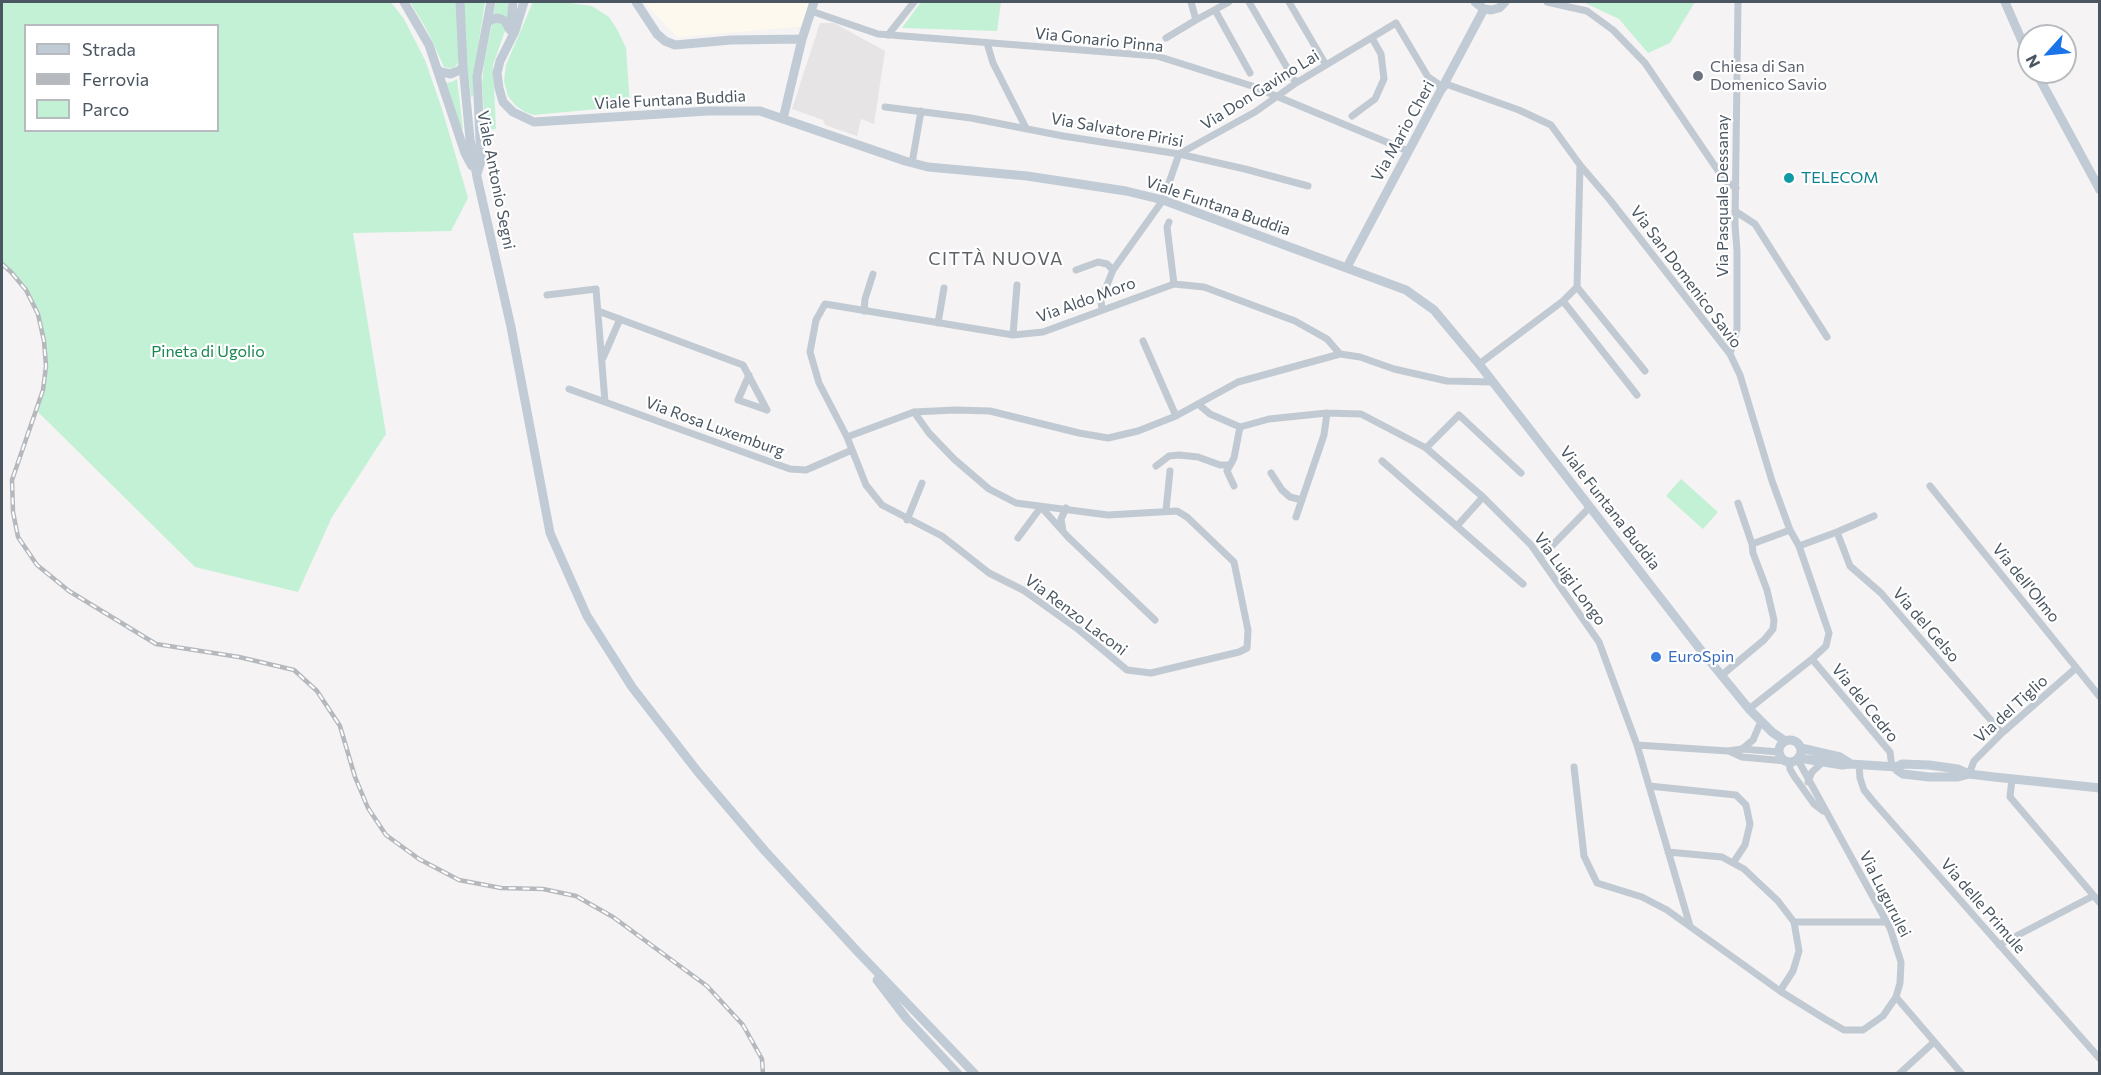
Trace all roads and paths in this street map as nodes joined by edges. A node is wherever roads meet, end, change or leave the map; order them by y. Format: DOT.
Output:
graph roads {
  1 [pos="404,2"];
  2 [pos="460,2"];
  3 [pos="491,2"];
  4 [pos="513,2"];
  5 [pos="524,2"];
  6 [pos="636,2"];
  7 [pos="914,2"];
  8 [pos="1191,2"];
  9 [pos="1229,2"];
  10 [pos="1249,2"];
  11 [pos="1289,2"];
  12 [pos="1475,2"];
  13 [pos="1504,2"];
  14 [pos="1547,2"];
  15 [pos="1738,2"];
  16 [pos="2008,3"];
  17 [pos="813,6"];
  18 [pos="1484,9"];
  19 [pos="1215,10"];
  20 [pos="1196,20"];
  21 [pos="487,22"];
  22 [pos="2017,26"];
  23 [pos="510,30"];
  24 [pos="888,35"];
  25 [pos="1166,38"];
  26 [pos="1372,38"];
  27 [pos="802,39"];
  28 [pos="987,43"];
  29 [pos="504,52"];
  30 [pos="1326,65"];
  31 [pos="463,66"];
  32 [pos="437,69"];
  33 [pos="1250,73"];
  34 [pos="1296,82"];
  35 [pos="2043,84"];
  36 [pos="1445,86"];
  37 [pos="1276,95"];
  38 [pos="885,107"];
  39 [pos="921,111"];
  40 [pos="1352,116"];
  41 [pos="783,119"];
  42 [pos="1026,128"];
  43 [pos="1408,151"];
  44 [pos="1179,154"];
  45 [pos="912,163"];
  46 [pos="1580,165"];
  47 [pos="477,177"];
  48 [pos="1308,186"];
  49 [pos="1736,188"];
  50 [pos="2100,190"];
  51 [pos="1163,200"];
  52 [pos="1735,211"];
  53 [pos="1168,222"];
  54 [pos="1347,267"];
  55 [pos="1076,270"];
  56 [pos="1113,270"];
  57 [pos="873,274"];
  58 [pos="1174,284"];
  59 [pos="1017,285"];
  60 [pos="1577,287"];
  61 [pos="944,288"];
  62 [pos="547,295"];
  63 [pos="1563,301"];
  64 [pos="1102,310"];
  65 [pos="598,311"];
  66 [pos="864,311"];
  67 [pos="620,319"];
  68 [pos="938,323"];
  69 [pos="1013,334"];
  70 [pos="1827,337"];
  71 [pos="1143,341"];
  72 [pos="1340,354"];
  73 [pos="1730,354"];
  74 [pos="602,362"];
  75 [pos="1479,364"];
  76 [pos="1645,371"];
  77 [pos="749,375"];
  78 [pos="1494,382"];
  79 [pos="569,388"];
  80 [pos="1637,395"];
  81 [pos="605,402"];
  82 [pos="1198,404"];
  83 [pos="914,412"];
  84 [pos="1327,413"];
  85 [pos="1176,416"];
  86 [pos="1240,427"];
  87 [pos="847,437"];
  88 [pos="1426,448"];
  89 [pos="852,450"];
  90 [pos="1382,461"];
  91 [pos="1230,465"];
  92 [pos="1156,466"];
  93 [pos="1170,471"];
  94 [pos="1271,473"];
  95 [pos="1521,473"];
  96 [pos="922,483"];
  97 [pos="1234,486"];
  98 [pos="1930,486"];
  99 [pos="1483,497"];
  100 [pos="1302,500"];
  101 [pos="1738,503"];
  102 [pos="1041,507"];
  103 [pos="1590,507"];
  104 [pos="1066,508"];
  105 [pos="1166,510"];
  106 [pos="1874,516"];
  107 [pos="1296,517"];
  108 [pos="907,520"];
  109 [pos="1456,526"];
  110 [pos="1790,530"];
  111 [pos="1063,531"];
  112 [pos="1838,532"];
  113 [pos="1018,538"];
  114 [pos="1752,544"];
  115 [pos="1799,546"];
  116 [pos="1540,558"];
  117 [pos="1523,584"];
  118 [pos="1155,620"];
  119 [pos="1812,660"];
  120 [pos="2076,668"];
  121 [pos="1722,675"];
  122 [pos="2100,697"];
  123 [pos="1749,709"];
  124 [pos="1759,726"];
  125 [pos="2002,733"];
  126 [pos="1785,741"];
  127 [pos="1637,745"];
  128 [pos="1801,748"];
  129 [pos="1742,749"];
  130 [pos="1729,751"];
  131 [pos="1779,751"];
  132 [pos="1793,760"];
  133 [pos="1824,761"];
  134 [pos="1855,764"];
  135 [pos="1574,767"];
  136 [pos="1894,767"];
  137 [pos="1969,774"];
  138 [pos="2012,779"];
  139 [pos="1808,782"];
  140 [pos="1649,786"];
  141 [pos="2100,788"];
  142 [pos="1825,813"];
  143 [pos="1668,852"];
  144 [pos="1733,863"];
  145 [pos="2093,896"];
  146 [pos="2100,903"];
  147 [pos="1794,921"];
  148 [pos="1887,922"];
  149 [pos="1690,926"];
  150 [pos="1999,945"];
  151 [pos="856,951"];
  152 [pos="1780,991"];
  153 [pos="1896,997"];
  154 [pos="1934,1042"];
  155 [pos="2100,1059"];
  156 [pos="958,1074"];
  157 [pos="975,1074"];
  158 [pos="1899,1074"];
  159 [pos="1962,1074"];
  1 -- 32 [label="main road"];
  2 -- 31 [label="main road, Viale Antonio Segni"];
  3 -- 21 [label="main road"];
  4 -- 23 [label="main road, Viale Funtana Buddia"];
  5 -- 29 [label="main road, Viale Funtana Buddia"];
  6 -- 27 [label="main road"];
  7 -- 24 [label="street"];
  8 -- 20 [label="street"];
  9 -- 19 [label="street"];
  10 -- 34 [label="street"];
  11 -- 30 [label="street"];
  12 -- 18 [label="main road"];
  13 -- 18 [label="main road"];
  14 -- 49 [label="street"];
  15 -- 49 [label="street, Via Pasquale Dessanay"];
  16 -- 22 [label="main road"];
  17 -- 24 [label="street, Via Gonario Pinna"];
  17 -- 27 [label="main road"];
  18 -- 36 [label="main road, Via Mario Cheri"];
  19 -- 20 [label="street"];
  19 -- 33 [label="street"];
  20 -- 25 [label="street"];
  21 -- 23 [label="main road"];
  21 -- 47 [label="main road"];
  23 -- 29 [label="main road, Viale Funtana Buddia"];
  24 -- 28 [label="street, Via Gonario Pinna"];
  26 -- 30 [label="street, Via Don Gavino Lai"];
  26 -- 36 [label="street, Via Don Gavino Lai"];
  26 -- 40 [label="street"];
  27 -- 41 [label="main road"];
  28 -- 37 [label="street, Via Gonario Pinna"];
  28 -- 42 [label="street"];
  29 -- 41 [label="main road, Viale Funtana Buddia"];
  30 -- 34 [label="street, Via Don Gavino Lai"];
  31 -- 32 [label="main road"];
  31 -- 47 [label="main road, Viale Antonio Segni"];
  32 -- 47 [label="main road"];
  34 -- 37 [label="street, Via Don Gavino Lai"];
  35 -- 50 [label="main road"];
  36 -- 43 [label="main road, Via Mario Cheri"];
  36 -- 46 [label="street, Via San Domenico Savio"];
  37 -- 43 [label="street, Via Gonario Pinna"];
  37 -- 44 [label="street, Via Don Gavino Lai"];
  38 -- 39 [label="street, Via Salvatore Pirisi"];
  39 -- 42 [label="street, Via Salvatore Pirisi"];
  39 -- 45 [label="street"];
  41 -- 45 [label="main road, Viale Funtana Buddia"];
  42 -- 44 [label="street, Via Salvatore Pirisi"];
  43 -- 54 [label="main road, Via Mario Cheri"];
  44 -- 48 [label="street, Via Salvatore Pirisi"];
  44 -- 51 [label="street"];
  45 -- 51 [label="main road, Viale Funtana Buddia"];
  46 -- 60 [label="street"];
  46 -- 73 [label="street, Via San Domenico Savio"];
  47 -- 151 [label="main road, Viale Antonio Segni"];
  49 -- 52 [label="street, Via Pasquale Dessanay"];
  51 -- 54 [label="main road, Viale Funtana Buddia"];
  51 -- 56 [label="street"];
  52 -- 70 [label="street"];
  52 -- 73 [label="street, Via Pasquale Dessanay"];
  53 -- 58 [label="street"];
  54 -- 75 [label="main road, Viale Funtana Buddia"];
  55 -- 56 [label="street"];
  56 -- 64 [label="street"];
  57 -- 66 [label="street"];
  58 -- 64 [label="street, Via Aldo Moro"];
  58 -- 72 [label="street, Via Aldo Moro"];
  59 -- 69 [label="street"];
  60 -- 63 [label="street"];
  60 -- 76 [label="street"];
  61 -- 68 [label="street"];
  62 -- 65 [label="street"];
  63 -- 75 [label="street"];
  63 -- 80 [label="street"];
  64 -- 69 [label="street, Via Aldo Moro"];
  65 -- 67 [label="street"];
  65 -- 74 [label="street"];
  66 -- 68 [label="street, Via Aldo Moro"];
  66 -- 87 [label="street, Via Aldo Moro"];
  67 -- 74 [label="street"];
  67 -- 77 [label="street"];
  68 -- 69 [label="street, Via Aldo Moro"];
  71 -- 85 [label="street"];
  72 -- 78 [label="street"];
  72 -- 82 [label="street"];
  73 -- 110 [label="street, Via San Domenico Savio"];
  74 -- 81 [label="street"];
  75 -- 78 [label="main road, Viale Funtana Buddia"];
  77 -- 77 [label="street"];
  78 -- 103 [label="main road, Viale Funtana Buddia"];
  79 -- 81 [label="street, Via Rosa Luxemburg"];
  81 -- 89 [label="street, Via Rosa Luxemburg"];
  82 -- 85 [label="street"];
  82 -- 86 [label="street"];
  83 -- 85 [label="street"];
  83 -- 87 [label="street"];
  83 -- 102 [label="street"];
  84 -- 86 [label="street, Via Luigi Longo"];
  84 -- 88 [label="street, Via Luigi Longo"];
  84 -- 100 [label="street"];
  86 -- 91 [label="street"];
  87 -- 89 [label="street"];
  88 -- 95 [label="street"];
  88 -- 99 [label="street, Via Luigi Longo"];
  89 -- 108 [label="street"];
  90 -- 109 [label="street"];
  91 -- 92 [label="street"];
  91 -- 97 [label="street"];
  93 -- 105 [label="street"];
  94 -- 100 [label="street"];
  96 -- 108 [label="street"];
  98 -- 120 [label="street, Via dell'Olmo"];
  99 -- 109 [label="street"];
  99 -- 116 [label="street, Via Luigi Longo"];
  100 -- 107 [label="street"];
  101 -- 114 [label="street"];
  102 -- 104 [label="street"];
  102 -- 111 [label="street"];
  102 -- 113 [label="street"];
  103 -- 116 [label="street"];
  103 -- 121 [label="main road, Viale Funtana Buddia"];
  104 -- 105 [label="street"];
  104 -- 111 [label="street"];
  105 -- 108 [label="street, Via Renzo Laconi"];
  106 -- 112 [label="street"];
  109 -- 117 [label="street"];
  110 -- 114 [label="street"];
  110 -- 115 [label="street, Via San Domenico Savio"];
  111 -- 118 [label="street"];
  112 -- 115 [label="street"];
  112 -- 125 [label="street, Via del Gelso"];
  114 -- 121 [label="street"];
  115 -- 119 [label="street, Via San Domenico Savio"];
  116 -- 127 [label="street, Via Luigi Longo"];
  119 -- 123 [label="street, Via San Domenico Savio"];
  119 -- 136 [label="street, Via del Cedro"];
  120 -- 122 [label="street, Via dell'Olmo"];
  120 -- 125 [label="street, Via del Tiglio"];
  121 -- 123 [label="main road, Viale Funtana Buddia"];
  123 -- 124 [label="main road, Viale Funtana Buddia"];
  123 -- 126 [label="main road, Viale Funtana Buddia"];
  124 -- 129 [label="street"];
  124 -- 131 [label="main road, Viale Funtana Buddia"];
  125 -- 137 [label="street, Via del Tiglio"];
  126 -- 128 [label="main road"];
  126 -- 131 [label="main road"];
  127 -- 130 [label="street"];
  127 -- 140 [label="street, Via Luigi Longo"];
  128 -- 132 [label="main road"];
  128 -- 134 [label="main road"];
  129 -- 130 [label="street"];
  129 -- 131 [label="street"];
  130 -- 132 [label="street"];
  131 -- 132 [label="main road"];
  132 -- 133 [label="main road"];
  132 -- 139 [label="street, Via Lugurulei"];
  132 -- 142 [label="street, Via Lugurulei"];
  133 -- 134 [label="main road"];
  133 -- 139 [label="street"];
  134 -- 136 [label="main road"];
  134 -- 150 [label="street, Via delle Primule"];
  135 -- 149 [label="street, Via Lugurulei"];
  136 -- 137 [label="main road"];
  137 -- 138 [label="main road"];
  138 -- 141 [label="main road"];
  138 -- 145 [label="street"];
  139 -- 142 [label="street, Via Lugurulei"];
  140 -- 143 [label="street, Via Luigi Longo"];
  140 -- 144 [label="street"];
  142 -- 148 [label="street, Via Lugurulei"];
  143 -- 144 [label="street"];
  143 -- 149 [label="street, Via Luigi Longo"];
  144 -- 147 [label="street"];
  145 -- 146 [label="street"];
  145 -- 150 [label="street"];
  147 -- 148 [label="street"];
  147 -- 152 [label="street"];
  148 -- 153 [label="street, Via Lugurulei"];
  149 -- 152 [label="street, Via Lugurulei"];
  150 -- 155 [label="street, Via delle Primule"];
  151 -- 156 [label="main road"];
  151 -- 157 [label="main road"];
  152 -- 153 [label="street, Via Lugurulei"];
  153 -- 154 [label="street"];
  154 -- 158 [label="street"];
  154 -- 159 [label="street"];
}
